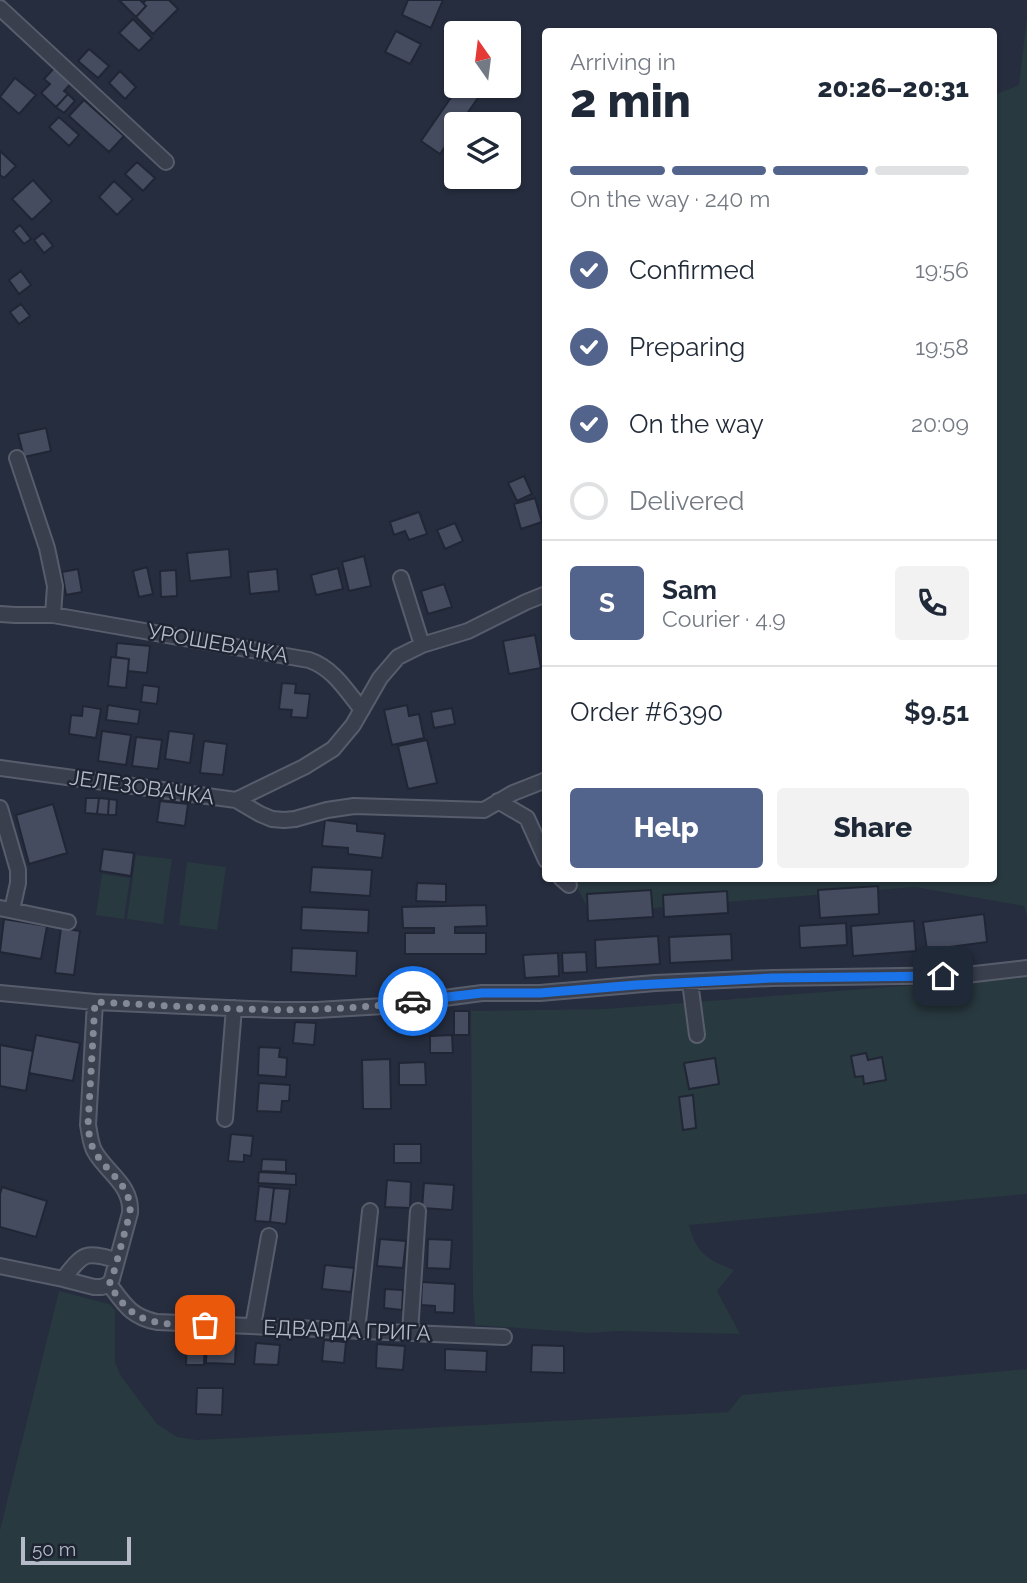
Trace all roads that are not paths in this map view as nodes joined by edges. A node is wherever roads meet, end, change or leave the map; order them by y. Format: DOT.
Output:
graph roads {
  1 [pos="0,8"];
  2 [pos="166,162"];
  3 [pos="17,458"];
  4 [pos="401,578"];
  5 [pos="542,596"];
  6 [pos="0,614"];
  7 [pos="53,615"];
  8 [pos="422,645"];
  9 [pos="362,710"];
  10 [pos="0,768"];
  11 [pos="542,782"];
  12 [pos="236,800"];
  13 [pos="498,801"];
  14 [pos="0,808"];
  15 [pos="542,851"];
  16 [pos="6,909"];
  17 [pos="68,922"];
  18 [pos="1027,968"];
  19 [pos="690,982"];
  20 [pos="0,993"];
  21 [pos="95,1002"];
  22 [pos="234,1008"];
  23 [pos="697,1035"];
  24 [pos="225,1119"];
  25 [pos="418,1211"];
  26 [pos="370,1212"];
  27 [pos="269,1236"];
  28 [pos="116,1260"];
  29 [pos="0,1266"];
  30 [pos="64,1279"];
  31 [pos="109,1284"];
  32 [pos="253,1326"];
  33 [pos="358,1331"];
  34 [pos="410,1333"];
  35 [pos="504,1337"];
  1 -- 2 [label="street"];
  3 -- 7 [label="street"];
  4 -- 8 [label="street"];
  5 -- 8 [label="street, ЈЕЛЕЗОВАЧКА"];
  6 -- 7 [label="street, УРОШЕВАЧКА"];
  7 -- 9 [label="street, УРОШЕВАЧКА"];
  8 -- 9 [label="street, ЈЕЛЕЗОВАЧКА"];
  9 -- 12 [label="street, ЈЕЛЕЗОВАЧКА"];
  10 -- 12 [label="street, ЈЕЛЕЗОВАЧКА"];
  11 -- 13 [label="street"];
  12 -- 13 [label="street"];
  13 -- 15 [label="street"];
  14 -- 16 [label="street"];
  16 -- 17 [label="street"];
  18 -- 19 [label="street"];
  19 -- 22 [label="street"];
  19 -- 23 [label="street"];
  20 -- 21 [label="street"];
  21 -- 22 [label="street"];
  21 -- 28 [label="street"];
  22 -- 24 [label="street"];
  25 -- 34 [label="street"];
  26 -- 33 [label="street"];
  27 -- 32 [label="street"];
  28 -- 30 [label="street"];
  28 -- 31 [label="street"];
  29 -- 30 [label="street"];
  30 -- 31 [label="street"];
  31 -- 32 [label="street, ЕДВАРДА ГРИГА"];
  32 -- 33 [label="street, ЕДВАРДА ГРИГА"];
  33 -- 34 [label="street, ЕДВАРДА ГРИГА"];
  34 -- 35 [label="street, ЕДВАРДА ГРИГА"];
}
